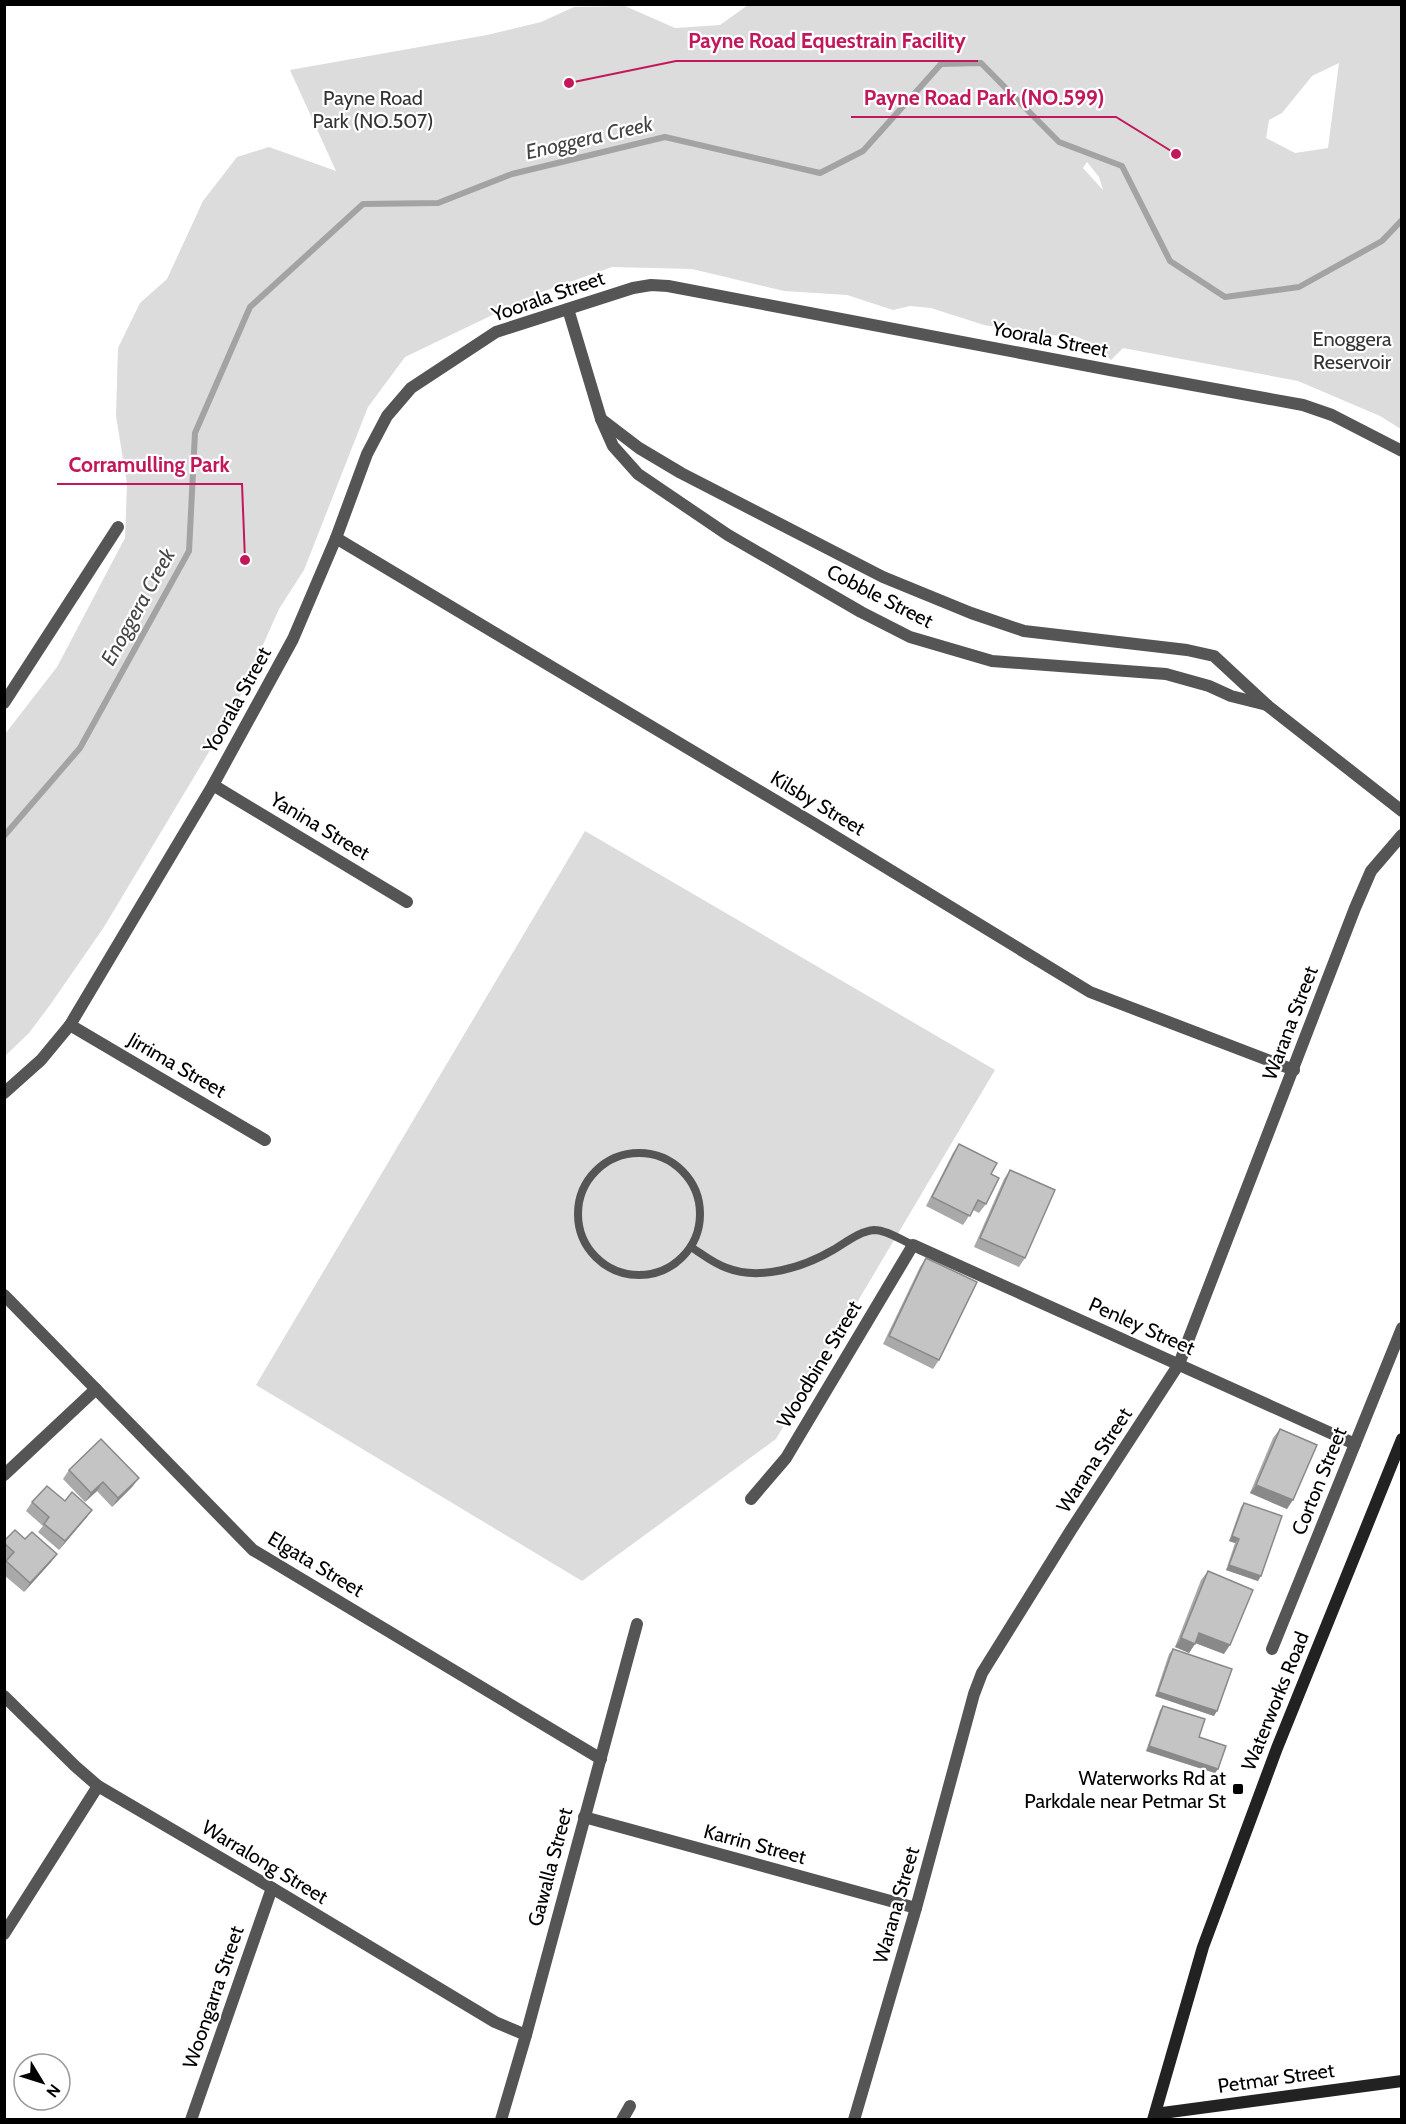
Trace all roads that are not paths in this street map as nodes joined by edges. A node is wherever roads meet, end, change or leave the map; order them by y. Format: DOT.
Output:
graph roads {
  1 [pos="568,309"];
  2 [pos="602,418"];
  3 [pos="1401,451"];
  4 [pos="118,527"];
  5 [pos="336,538"];
  6 [pos="4,704"];
  7 [pos="1268,706"];
  8 [pos="213,784"];
  9 [pos="1401,811"];
  10 [pos="1401,835"];
  11 [pos="407,902"];
  12 [pos="70,1025"];
  13 [pos="1294,1071"];
  14 [pos="4,1093"];
  15 [pos="265,1140"];
  16 [pos="913,1245"];
  17 [pos="691,1247"];
  18 [pos="4,1295"];
  19 [pos="1401,1328"];
  20 [pos="1179,1364"];
  21 [pos="96,1389"];
  22 [pos="1401,1439"];
  23 [pos="1355,1444"];
  24 [pos="4,1475"];
  25 [pos="751,1499"];
  26 [pos="637,1624"];
  27 [pos="1272,1649"];
  28 [pos="4,1696"];
  29 [pos="601,1759"];
  30 [pos="98,1786"];
  31 [pos="584,1817"];
  32 [pos="272,1888"];
  33 [pos="916,1908"];
  34 [pos="4,1934"];
  35 [pos="526,2035"];
  36 [pos="1401,2081"];
  37 [pos="630,2106"];
  38 [pos="1154,2117"];
  39 [pos="191,2120"];
  40 [pos="501,2120"];
  41 [pos="622,2120"];
  42 [pos="854,2120"];
  1 -- 2 [label="street, Cobble Street"];
  1 -- 3 [label="street, Yoorala Street"];
  1 -- 5 [label="street, Yoorala Street"];
  2 -- 7 [label="street, Cobble Street"];
  2 -- 7 [label="street, Cobble Street"];
  4 -- 6 [label="street"];
  5 -- 8 [label="street, Yoorala Street"];
  5 -- 13 [label="street, Kilsby Street"];
  7 -- 9 [label="street, Cobble Street"];
  8 -- 11 [label="street, Yanina Street"];
  8 -- 12 [label="street, Yoorala Street"];
  10 -- 13 [label="street, Warana Street"];
  12 -- 14 [label="street, Yoorala Street"];
  12 -- 15 [label="street, Jirrima Street"];
  13 -- 20 [label="street, Warana Street"];
  16 -- 17 [label="lane"];
  16 -- 20 [label="street, Penley Street"];
  16 -- 25 [label="street, Woodbine Street"];
  17 -- 17 [label="lane"];
  18 -- 21 [label="street, Elgata Street"];
  19 -- 23 [label="street, Corton Street"];
  20 -- 23 [label="street, Penley Street"];
  20 -- 33 [label="street, Warana Street"];
  21 -- 24 [label="street"];
  21 -- 29 [label="street, Elgata Street"];
  22 -- 38 [label="main road, Waterworks Road"];
  23 -- 27 [label="street, Corton Street"];
  26 -- 29 [label="street, Gawalla Street"];
  28 -- 30 [label="street, Warralong Street"];
  29 -- 31 [label="street, Gawalla Street"];
  30 -- 32 [label="street, Warralong Street"];
  30 -- 34 [label="street"];
  31 -- 33 [label="street, Karrin Street"];
  31 -- 35 [label="street, Gawalla Street"];
  32 -- 35 [label="street, Warralong Street"];
  32 -- 39 [label="street, Woongarra Street"];
  33 -- 42 [label="street, Warana Street"];
  35 -- 40 [label="street, Gawalla Street"];
  36 -- 38 [label="main road, Petmar Street"];
  37 -- 41 [label="street"];
}
